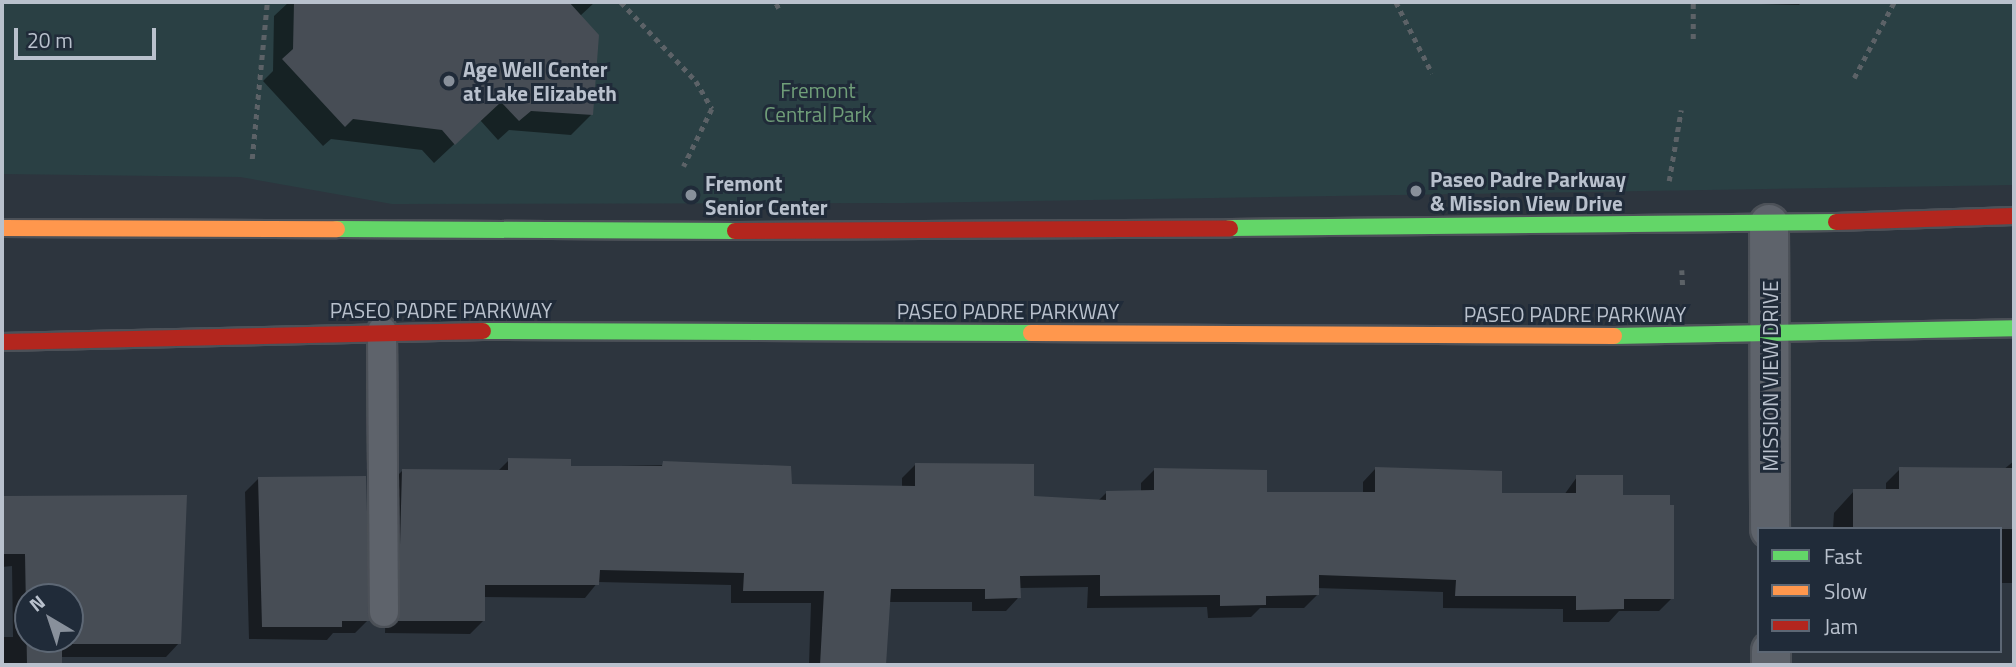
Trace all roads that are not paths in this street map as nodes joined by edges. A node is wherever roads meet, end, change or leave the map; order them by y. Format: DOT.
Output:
graph roads {
  1 [pos="2014,216"];
  2 [pos="1769,224"];
  3 [pos="2,228"];
  4 [pos="2014,328"];
  5 [pos="382,331"];
  6 [pos="1769,334"];
  7 [pos="2,342"];
  8 [pos="1770,527"];
  9 [pos="384,612"];
  1 -- 2 [label="main road"];
  2 -- 3 [label="main road"];
  2 -- 6 [label="street, MISSION VIEW DRIVE"];
  4 -- 6 [label="main road, PASEO PADRE PARKWAY"];
  5 -- 6 [label="main road, PASEO PADRE PARKWAY"];
  5 -- 7 [label="main road, PASEO PADRE PARKWAY"];
  5 -- 9 [label="lane"];
  6 -- 8 [label="street, MISSION VIEW DRIVE"];
}
